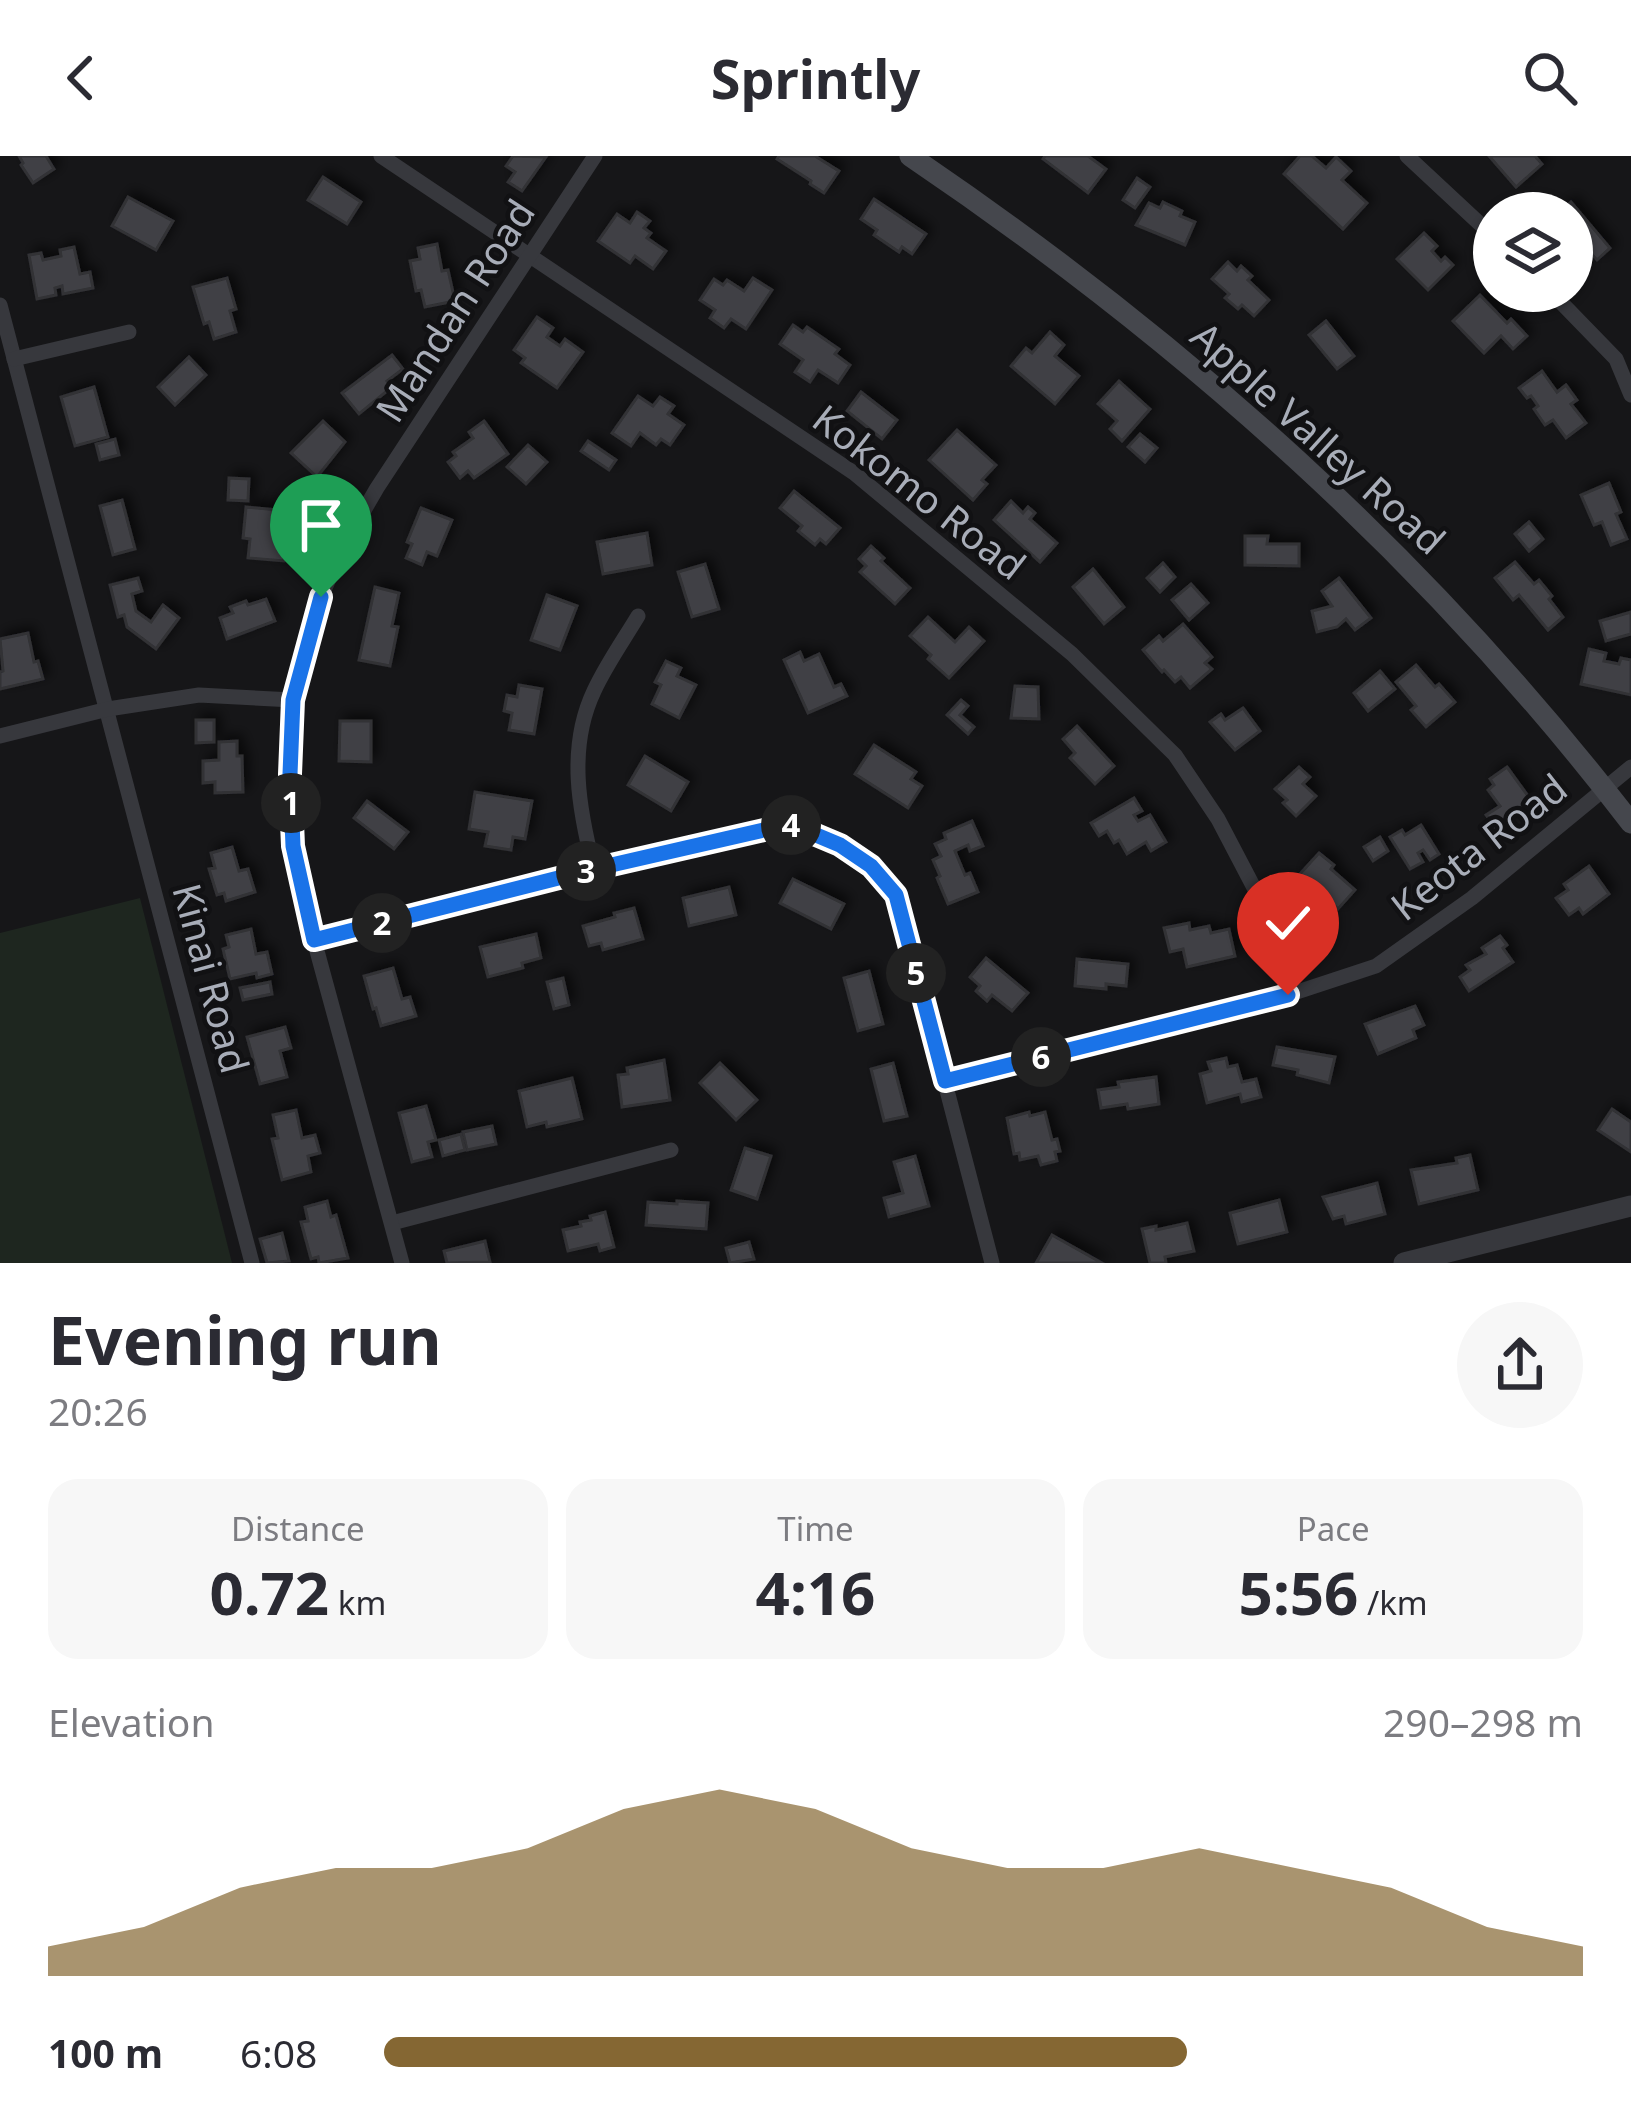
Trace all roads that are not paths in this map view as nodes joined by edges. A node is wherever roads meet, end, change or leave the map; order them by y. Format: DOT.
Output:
graph roads {
  1 [pos="381,156"];
  2 [pos="595,156"];
  3 [pos="910,156"];
  4 [pos="1407,156"];
  5 [pos="1473,217"];
  6 [pos="530,254"];
  7 [pos="0,305"];
  8 [pos="1570,312"];
  9 [pos="129,332"];
  10 [pos="14,358"];
  11 [pos="1631,395"];
  12 [pos="638,616"];
  13 [pos="293,700"];
  14 [pos="108,709"];
  15 [pos="0,736"];
  16 [pos="1631,766"];
  17 [pos="1605,789"];
  18 [pos="1631,823"];
  19 [pos="594,869"];
  20 [pos="314,940"];
  21 [pos="1288,995"];
  22 [pos="945,1081"];
  23 [pos="671,1150"];
  24 [pos="1631,1206"];
  25 [pos="392,1222"];
  26 [pos="252,1263"];
  27 [pos="402,1263"];
  28 [pos="992,1263"];
  29 [pos="1404,1263"];
  1 -- 6 [label="street, Kokomo Road"];
  2 -- 6 [label="street, Mandan Road"];
  3 -- 17 [label="main road, Apple Valley Road"];
  4 -- 5 [label="street"];
  6 -- 13 [label="street, Mandan Road"];
  6 -- 21 [label="street, Kokomo Road"];
  7 -- 10 [label="street, Kinai Road"];
  8 -- 11 [label="street"];
  9 -- 10 [label="street"];
  10 -- 14 [label="street, Kinai Road"];
  12 -- 19 [label="street"];
  13 -- 14 [label="street"];
  13 -- 20 [label="street, Mandan Road"];
  14 -- 15 [label="street"];
  14 -- 26 [label="street, Kinai Road"];
  16 -- 17 [label="street, Keota Road"];
  17 -- 18 [label="main road, Apple Valley Road"];
  17 -- 21 [label="street, Keota Road"];
  19 -- 20 [label="street"];
  19 -- 22 [label="street"];
  20 -- 25 [label="street, Mandan Road"];
  21 -- 22 [label="street, Keota Road"];
  22 -- 28 [label="street"];
  23 -- 25 [label="street"];
  24 -- 29 [label="street"];
  25 -- 27 [label="street, Mandan Road"];
}
